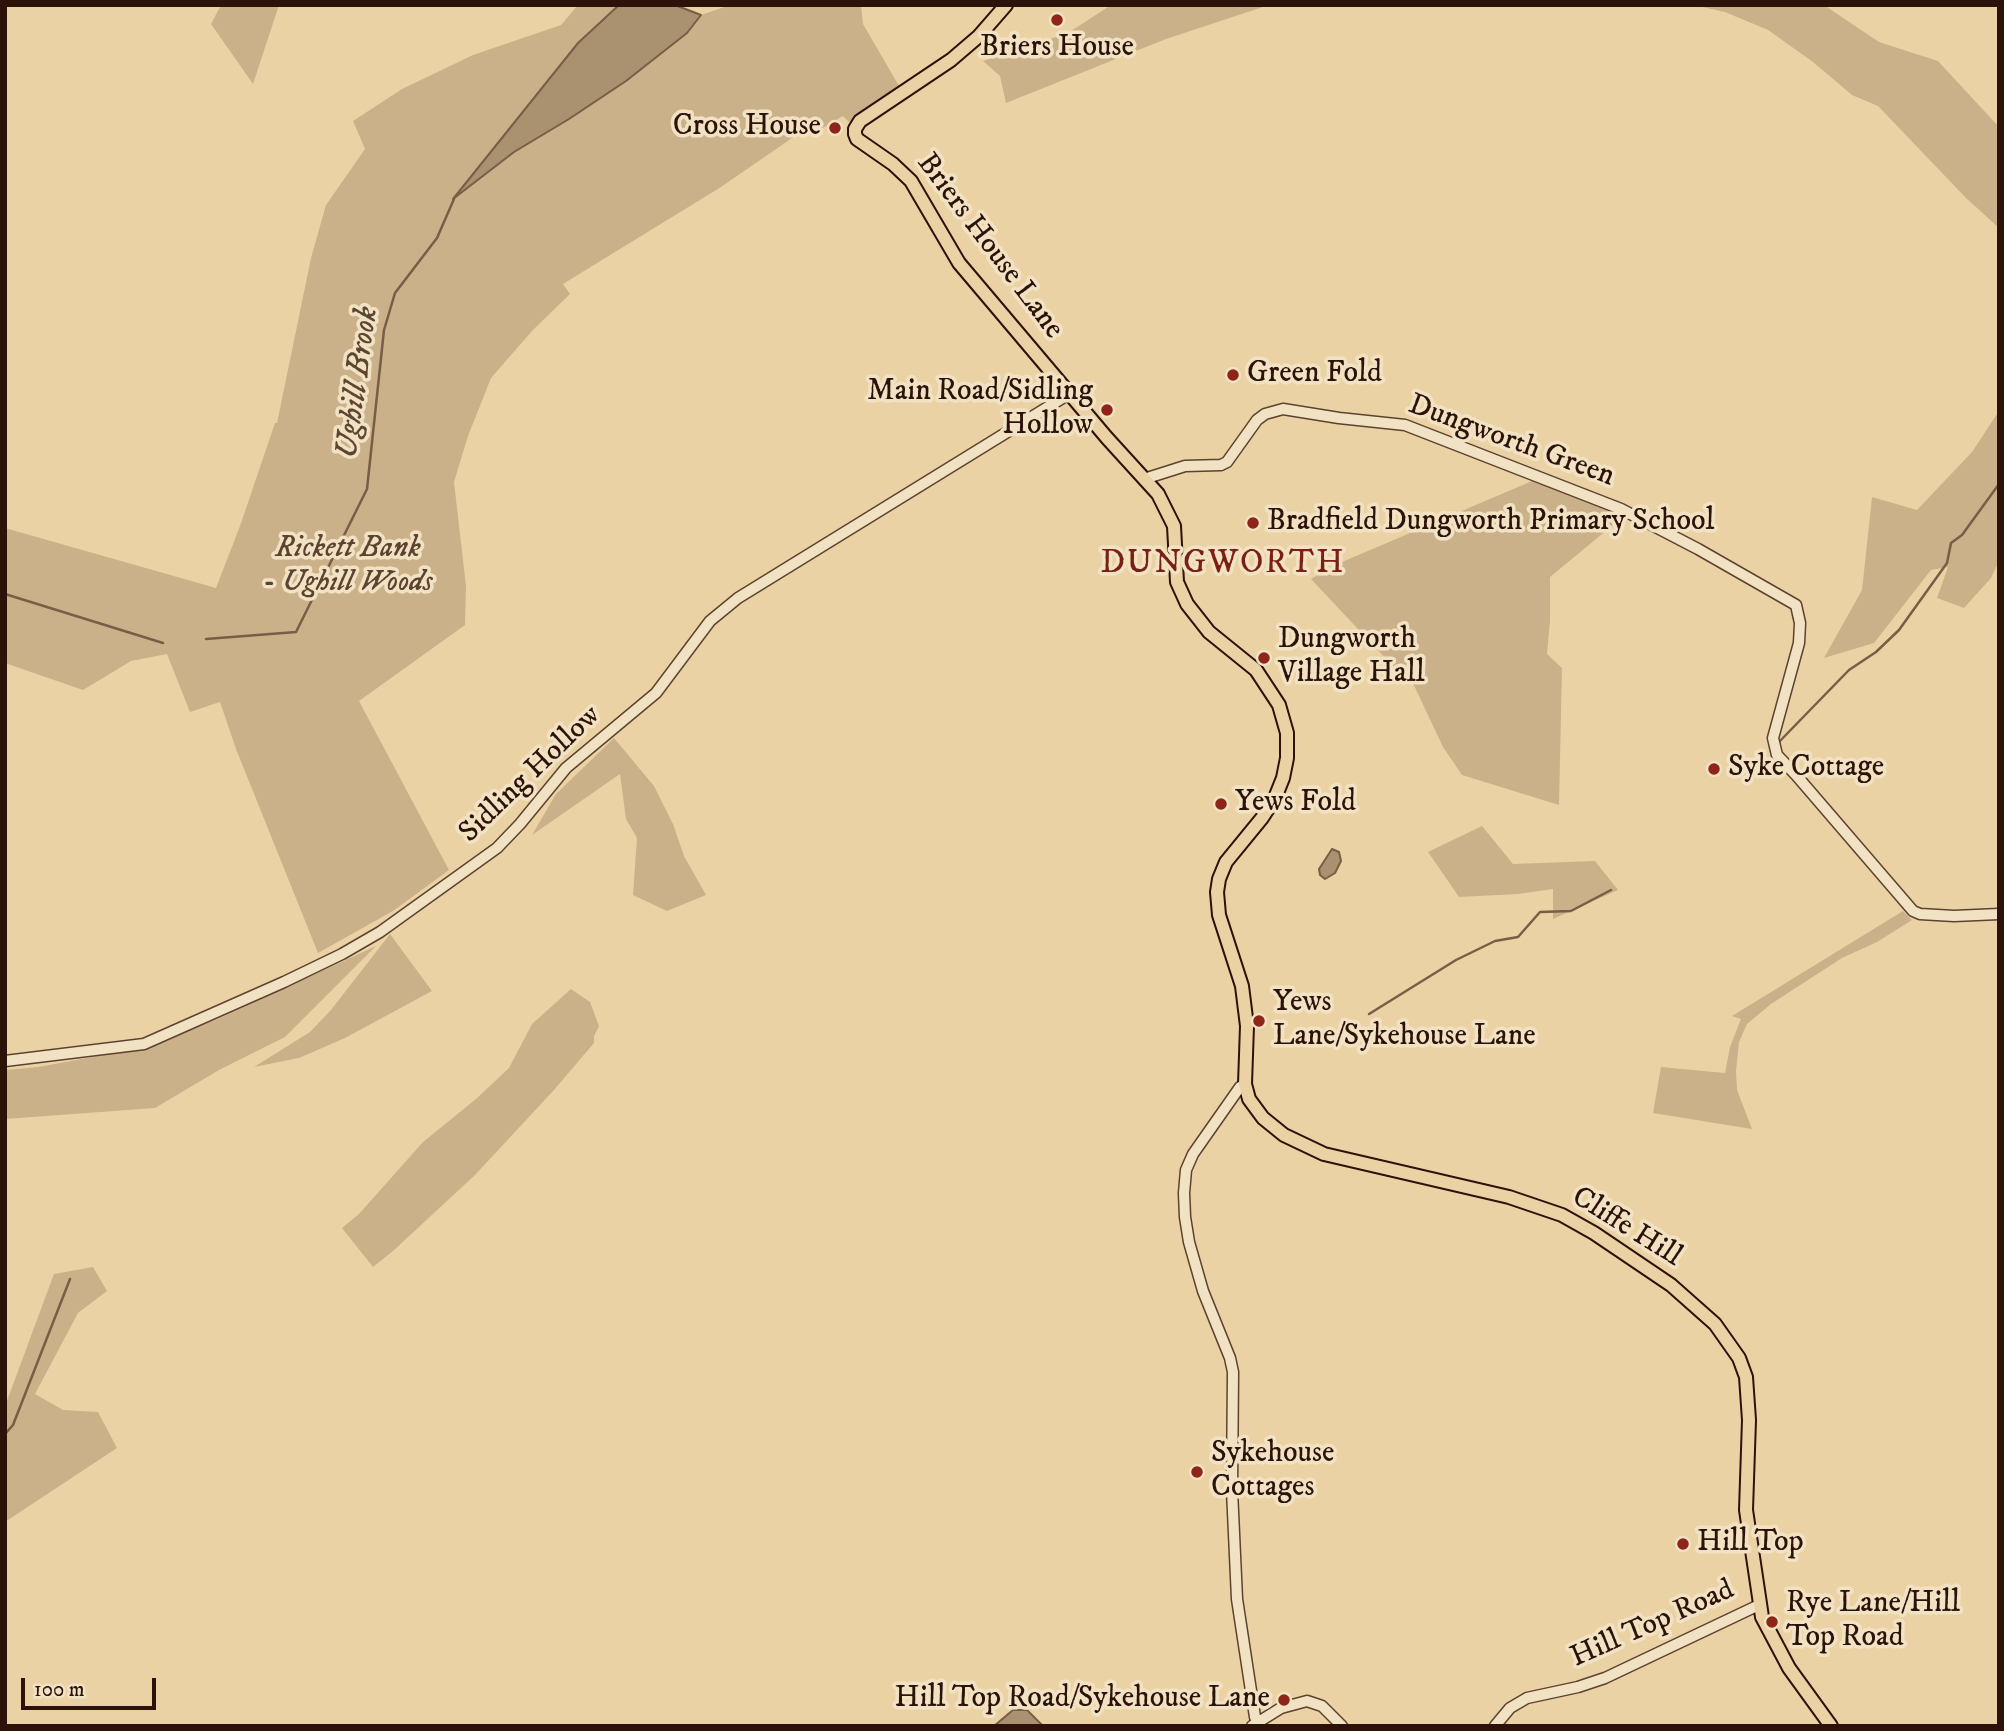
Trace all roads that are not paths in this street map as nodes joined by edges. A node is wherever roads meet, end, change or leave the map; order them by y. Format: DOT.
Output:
graph roads {
  1 [pos="1006,5"];
  2 [pos="1069,394"];
  3 [pos="1144,479"];
  4 [pos="1999,914"];
  5 [pos="5,1061"];
  6 [pos="1245,1084"];
  7 [pos="1759,1605"];
  8 [pos="1254,1724"];
  9 [pos="1342,1726"];
  10 [pos="1495,1726"];
  11 [pos="1831,1726"];
  1 -- 2 [label="main road, Briers House Lane"];
  2 -- 3 [label="main road"];
  2 -- 5 [label="street, Sidling Hollow"];
  3 -- 4 [label="street, Dungworth Green"];
  3 -- 6 [label="main road"];
  6 -- 7 [label="main road, Cliffe Hill"];
  6 -- 8 [label="street"];
  7 -- 10 [label="street, Hill Top Road"];
  7 -- 11 [label="main road, Cliffe Hill"];
  8 -- 9 [label="street"];
}
